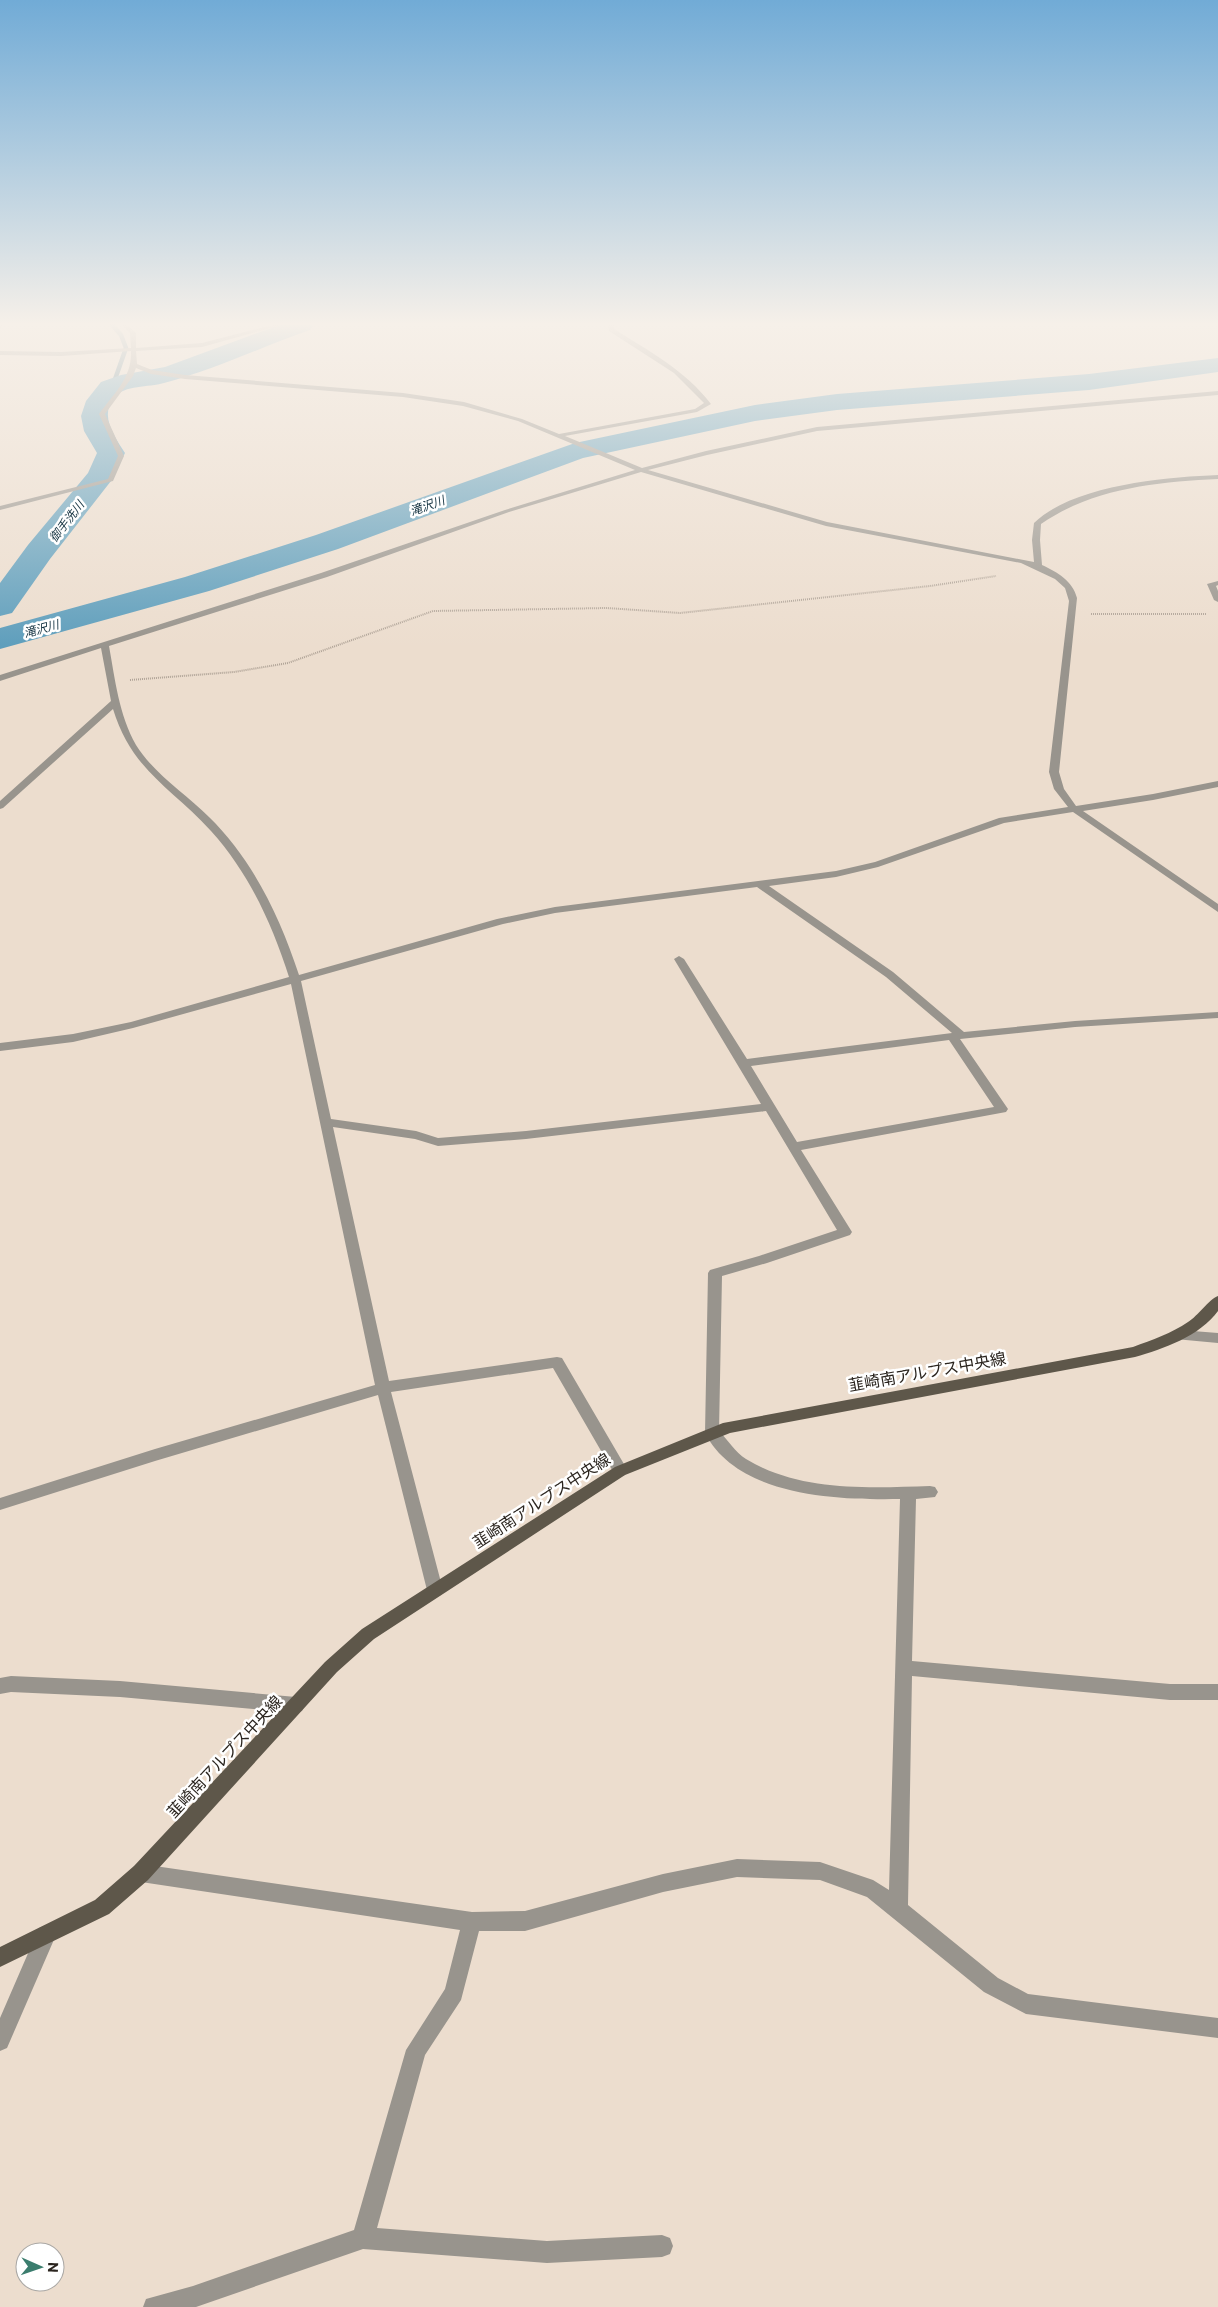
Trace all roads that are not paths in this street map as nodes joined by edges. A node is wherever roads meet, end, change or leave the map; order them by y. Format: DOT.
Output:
graph roads {
  1 [pos="110,433"];
  2 [pos="549,433"];
  3 [pos="576,433"];
  4 [pos="800,433"];
  5 [pos="558,436"];
  6 [pos="641,470"];
  7 [pos="1218,476"];
  8 [pos="0,508"];
  9 [pos="1038,566"];
  10 [pos="1218,583"];
  11 [pos="1218,600"];
  12 [pos="105,646"];
  13 [pos="0,678"];
  14 [pos="114,703"];
  15 [pos="1218,784"];
  16 [pos="0,806"];
  17 [pos="1074,808"];
  18 [pos="761,885"];
  19 [pos="1218,909"];
  20 [pos="678,959"];
  21 [pos="295,979"];
  22 [pos="1218,1015"];
  23 [pos="956,1036"];
  24 [pos="0,1047"];
  25 [pos="744,1063"];
  26 [pos="769,1107"];
  27 [pos="325,1122"];
  28 [pos="794,1147"];
  29 [pos="1218,1301"];
  30 [pos="1180,1335"];
  31 [pos="1218,1338"];
  32 [pos="383,1388"];
  33 [pos="712,1433"];
  34 [pos="620,1471"];
  35 [pos="930,1492"];
  36 [pos="908,1493"];
  37 [pos="0,1504"];
  38 [pos="434,1590"];
  39 [pos="904,1668"];
  40 [pos="0,1686"];
  41 [pos="1218,1692"];
  42 [pos="296,1705"];
  43 [pos="141,1873"];
  44 [pos="898,1910"];
  45 [pos="472,1922"];
  46 [pos="46,1935"];
  47 [pos="0,1957"];
  48 [pos="1218,2028"];
  49 [pos="0,2041"];
  50 [pos="363,2238"];
  51 [pos="662,2246"];
  52 [pos="154,2307"];
  1 -- 8 [label="street"];
  2 -- 5 [label="street"];
  3 -- 5 [label="street"];
  4 -- 6 [label="street"];
  5 -- 6 [label="street"];
  6 -- 9 [label="street"];
  6 -- 12 [label="street"];
  7 -- 9 [label="street"];
  9 -- 17 [label="street"];
  10 -- 11 [label="street"];
  12 -- 13 [label="street"];
  12 -- 14 [label="street"];
  14 -- 16 [label="street"];
  14 -- 21 [label="street"];
  15 -- 17 [label="street"];
  17 -- 18 [label="street"];
  17 -- 19 [label="street"];
  18 -- 21 [label="street"];
  18 -- 23 [label="street"];
  20 -- 25 [label="street"];
  21 -- 24 [label="street"];
  21 -- 27 [label="street"];
  22 -- 23 [label="street"];
  23 -- 25 [label="street"];
  23 -- 28 [label="street"];
  25 -- 26 [label="street"];
  26 -- 27 [label="street"];
  26 -- 28 [label="street"];
  27 -- 32 [label="street"];
  28 -- 33 [label="street"];
  29 -- 30 [label="main road, 韮崎南アルプス中央線"];
  30 -- 31 [label="street"];
  30 -- 33 [label="main road, 韮崎南アルプス中央線"];
  32 -- 34 [label="street"];
  32 -- 37 [label="street"];
  32 -- 38 [label="street"];
  33 -- 34 [label="main road, 韮崎南アルプス中央線"];
  33 -- 36 [label="street"];
  34 -- 38 [label="main road, 韮崎南アルプス中央線"];
  35 -- 36 [label="street"];
  36 -- 39 [label="street"];
  38 -- 42 [label="main road, 韮崎南アルプス中央線"];
  39 -- 41 [label="street"];
  39 -- 44 [label="street"];
  40 -- 42 [label="street"];
  42 -- 43 [label="main road, 韮崎南アルプス中央線"];
  43 -- 45 [label="street"];
  43 -- 46 [label="main road, 韮崎南アルプス中央線"];
  44 -- 45 [label="street"];
  44 -- 48 [label="street"];
  45 -- 50 [label="street"];
  46 -- 47 [label="main road, 韮崎南アルプス中央線"];
  46 -- 49 [label="street"];
  50 -- 51 [label="street"];
  50 -- 52 [label="street"];
}
